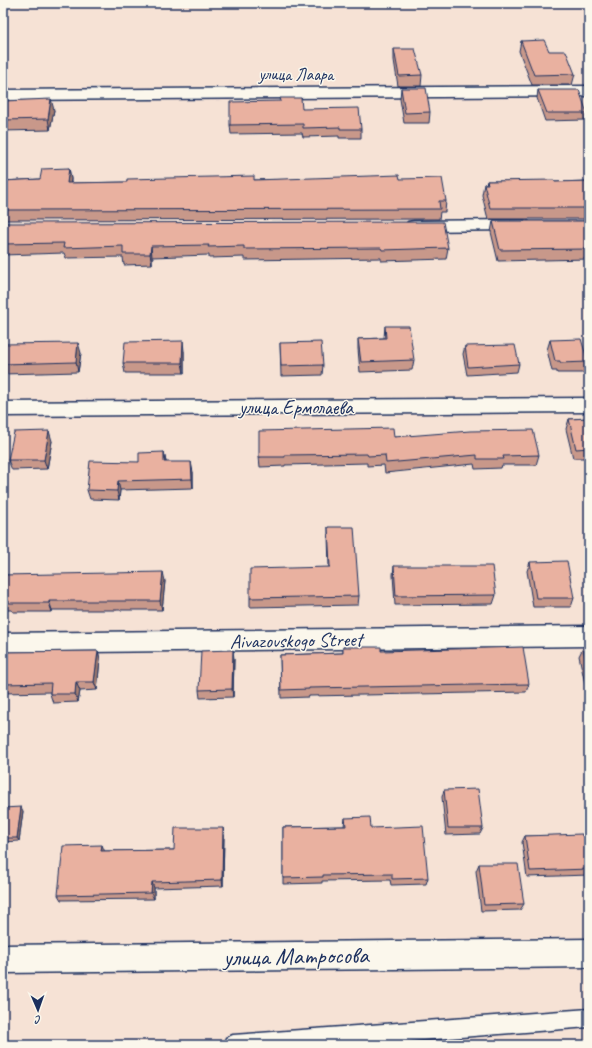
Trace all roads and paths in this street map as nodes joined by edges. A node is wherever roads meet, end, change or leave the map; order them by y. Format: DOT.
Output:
graph roads {
  1 [pos="589,91"];
  2 [pos="3,96"];
  3 [pos="542,225"];
  4 [pos="399,226"];
  5 [pos="589,405"];
  6 [pos="3,409"];
  7 [pos="589,636"];
  8 [pos="3,643"];
  9 [pos="589,953"];
  10 [pos="3,959"];
  11 [pos="589,1018"];
  12 [pos="234,1045"];
  1 -- 2 [label="street, улица Лаара"];
  3 -- 4 [label="street"];
  5 -- 6 [label="street, улица Ермолаева"];
  7 -- 8 [label="street, Aivazovskogo Street"];
  9 -- 10 [label="street, улица Матросова"];
  11 -- 12 [label="lane"];
}
